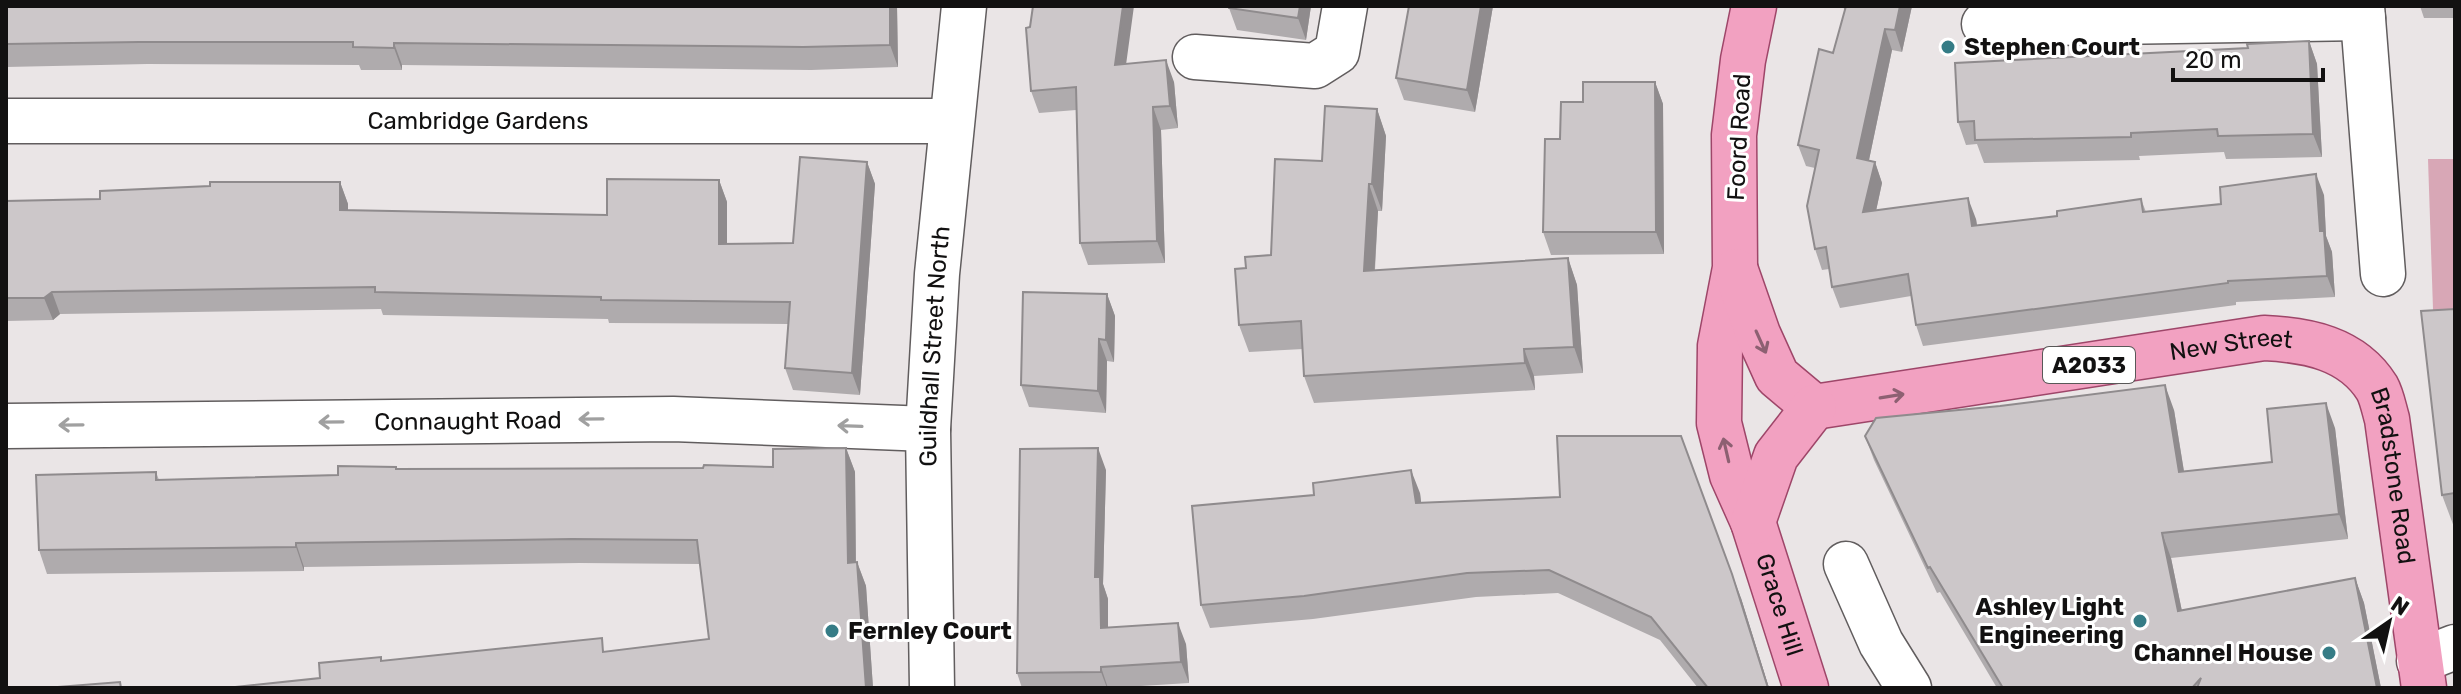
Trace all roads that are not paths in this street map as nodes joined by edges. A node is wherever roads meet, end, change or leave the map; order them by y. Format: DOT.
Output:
graph roads {
  1 [pos="964,6"];
  2 [pos="1345,6"];
  3 [pos="1754,6"];
  4 [pos="2362,12"];
  5 [pos="1984,24"];
  6 [pos="1195,57"];
  7 [pos="6,121"];
  8 [pos="951,121"];
  9 [pos="1735,268"];
  10 [pos="2383,274"];
  11 [pos="2358,366"];
  12 [pos="1814,407"];
  13 [pos="6,426"];
  14 [pos="928,429"];
  15 [pos="1753,522"];
  16 [pos="1846,564"];
  17 [pos="2433,665"];
  18 [pos="932,688"];
  19 [pos="1806,688"];
  20 [pos="1909,688"];
  1 -- 8 [label="street, Guildhall Street North"];
  2 -- 6 [label="street"];
  3 -- 9 [label="main road, Foord Road"];
  4 -- 5 [label="street"];
  4 -- 10 [label="street"];
  7 -- 8 [label="street, Cambridge Gardens"];
  8 -- 14 [label="street, Guildhall Street North"];
  9 -- 12 [label="main road, one-way"];
  15 -- 9 [label="main road, Grace Hill, one-way"];
  12 -- 11 [label="main road, New Street / A2033, one-way"];
  11 -- 17 [label="main road, Bradstone Road / A2033"];
  12 -- 15 [label="main road"];
  14 -- 13 [label="street, Connaught Road, one-way"];
  14 -- 18 [label="street, Guildhall Street North"];
  15 -- 19 [label="main road, Grace Hill"];
  16 -- 20 [label="street"];
}
